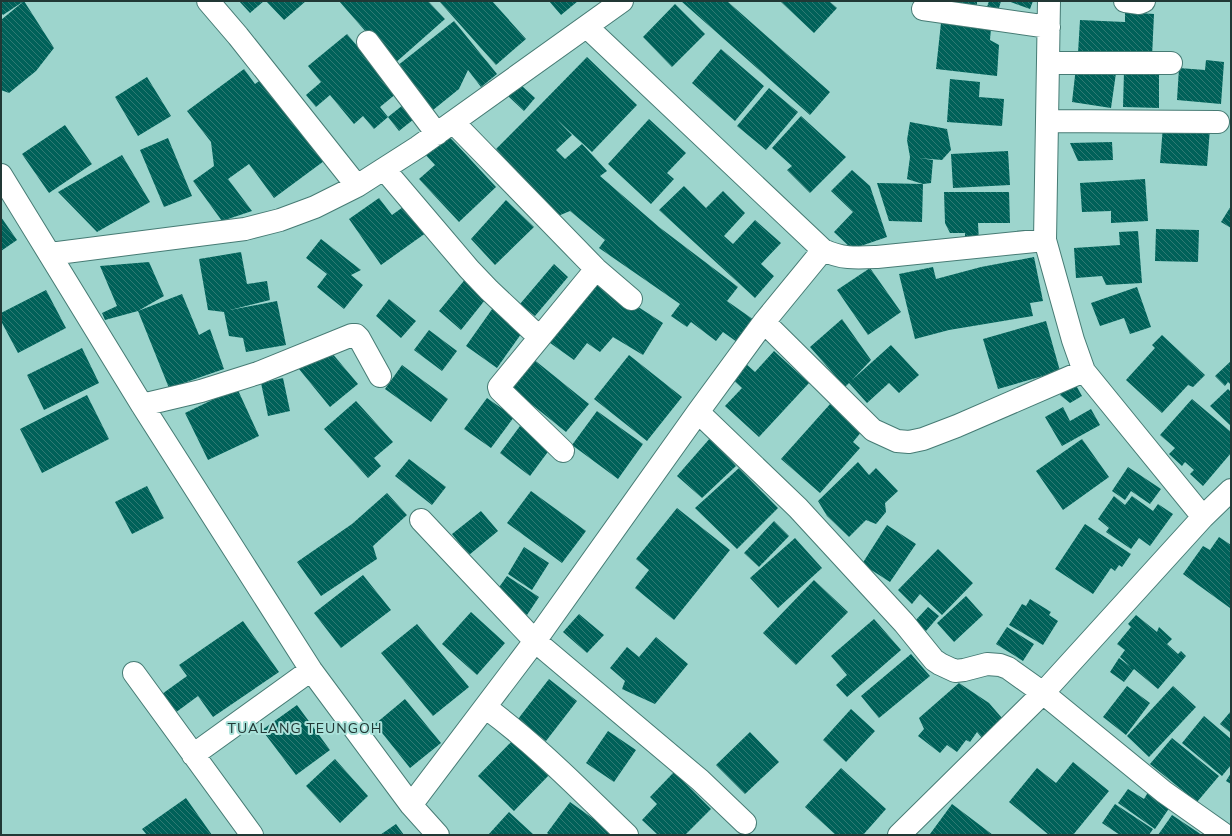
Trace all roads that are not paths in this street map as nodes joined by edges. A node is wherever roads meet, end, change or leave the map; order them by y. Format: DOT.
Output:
graph roads {
  1 [pos="208,1"];
  2 [pos="622,1"];
  3 [pos="1049,1"];
  4 [pos="1125,1"];
  5 [pos="1144,1"];
  6 [pos="923,8"];
  7 [pos="587,27"];
  8 [pos="1049,27"];
  9 [pos="368,42"];
  10 [pos="1048,63"];
  11 [pos="1171,63"];
  12 [pos="1047,121"];
  13 [pos="1218,122"];
  14 [pos="445,128"];
  15 [pos="384,169"];
  16 [pos="1,175"];
  17 [pos="357,186"];
  18 [pos="1045,240"];
  19 [pos="823,250"];
  20 [pos="50,254"];
  21 [pos="596,269"];
  22 [pos="631,300"];
  23 [pos="764,322"];
  24 [pos="539,337"];
  25 [pos="1084,371"];
  26 [pos="380,376"];
  27 [pos="142,405"];
  28 [pos="698,412"];
  29 [pos="563,451"];
  30 [pos="1231,490"];
  31 [pos="1203,517"];
  32 [pos="421,520"];
  33 [pos="535,641"];
  34 [pos="311,670"];
  35 [pos="134,673"];
  36 [pos="1043,693"];
  37 [pos="485,707"];
  38 [pos="193,755"];
  39 [pos="411,805"];
  40 [pos="745,823"];
  41 [pos="252,835"];
  42 [pos="438,835"];
  43 [pos="627,835"];
  44 [pos="898,835"];
  45 [pos="1225,835"];
  1 -- 17 [label="street"];
  2 -- 7 [label="street"];
  3 -- 8 [label="street"];
  4 -- 5 [label="street"];
  6 -- 8 [label="street"];
  7 -- 14 [label="street"];
  7 -- 19 [label="street"];
  8 -- 10 [label="street"];
  9 -- 14 [label="street"];
  10 -- 11 [label="street"];
  10 -- 12 [label="street"];
  12 -- 13 [label="street"];
  12 -- 18 [label="street"];
  14 -- 15 [label="street"];
  14 -- 21 [label="street"];
  15 -- 17 [label="street"];
  15 -- 24 [label="street"];
  16 -- 20 [label="street"];
  17 -- 20 [label="street"];
  18 -- 19 [label="street"];
  18 -- 25 [label="street"];
  19 -- 23 [label="street"];
  20 -- 27 [label="street"];
  21 -- 22 [label="street"];
  21 -- 24 [label="street"];
  23 -- 25 [label="street"];
  23 -- 28 [label="street"];
  24 -- 29 [label="street"];
  25 -- 31 [label="street"];
  26 -- 27 [label="street"];
  27 -- 34 [label="street"];
  28 -- 33 [label="street"];
  28 -- 36 [label="street"];
  30 -- 31 [label="street"];
  31 -- 36 [label="street"];
  32 -- 33 [label="street"];
  33 -- 37 [label="street"];
  33 -- 40 [label="street"];
  34 -- 38 [label="street"];
  34 -- 39 [label="street"];
  35 -- 38 [label="street"];
  36 -- 44 [label="street"];
  36 -- 45 [label="street"];
  37 -- 39 [label="street"];
  37 -- 43 [label="street"];
  38 -- 41 [label="street"];
  39 -- 42 [label="street"];
}
